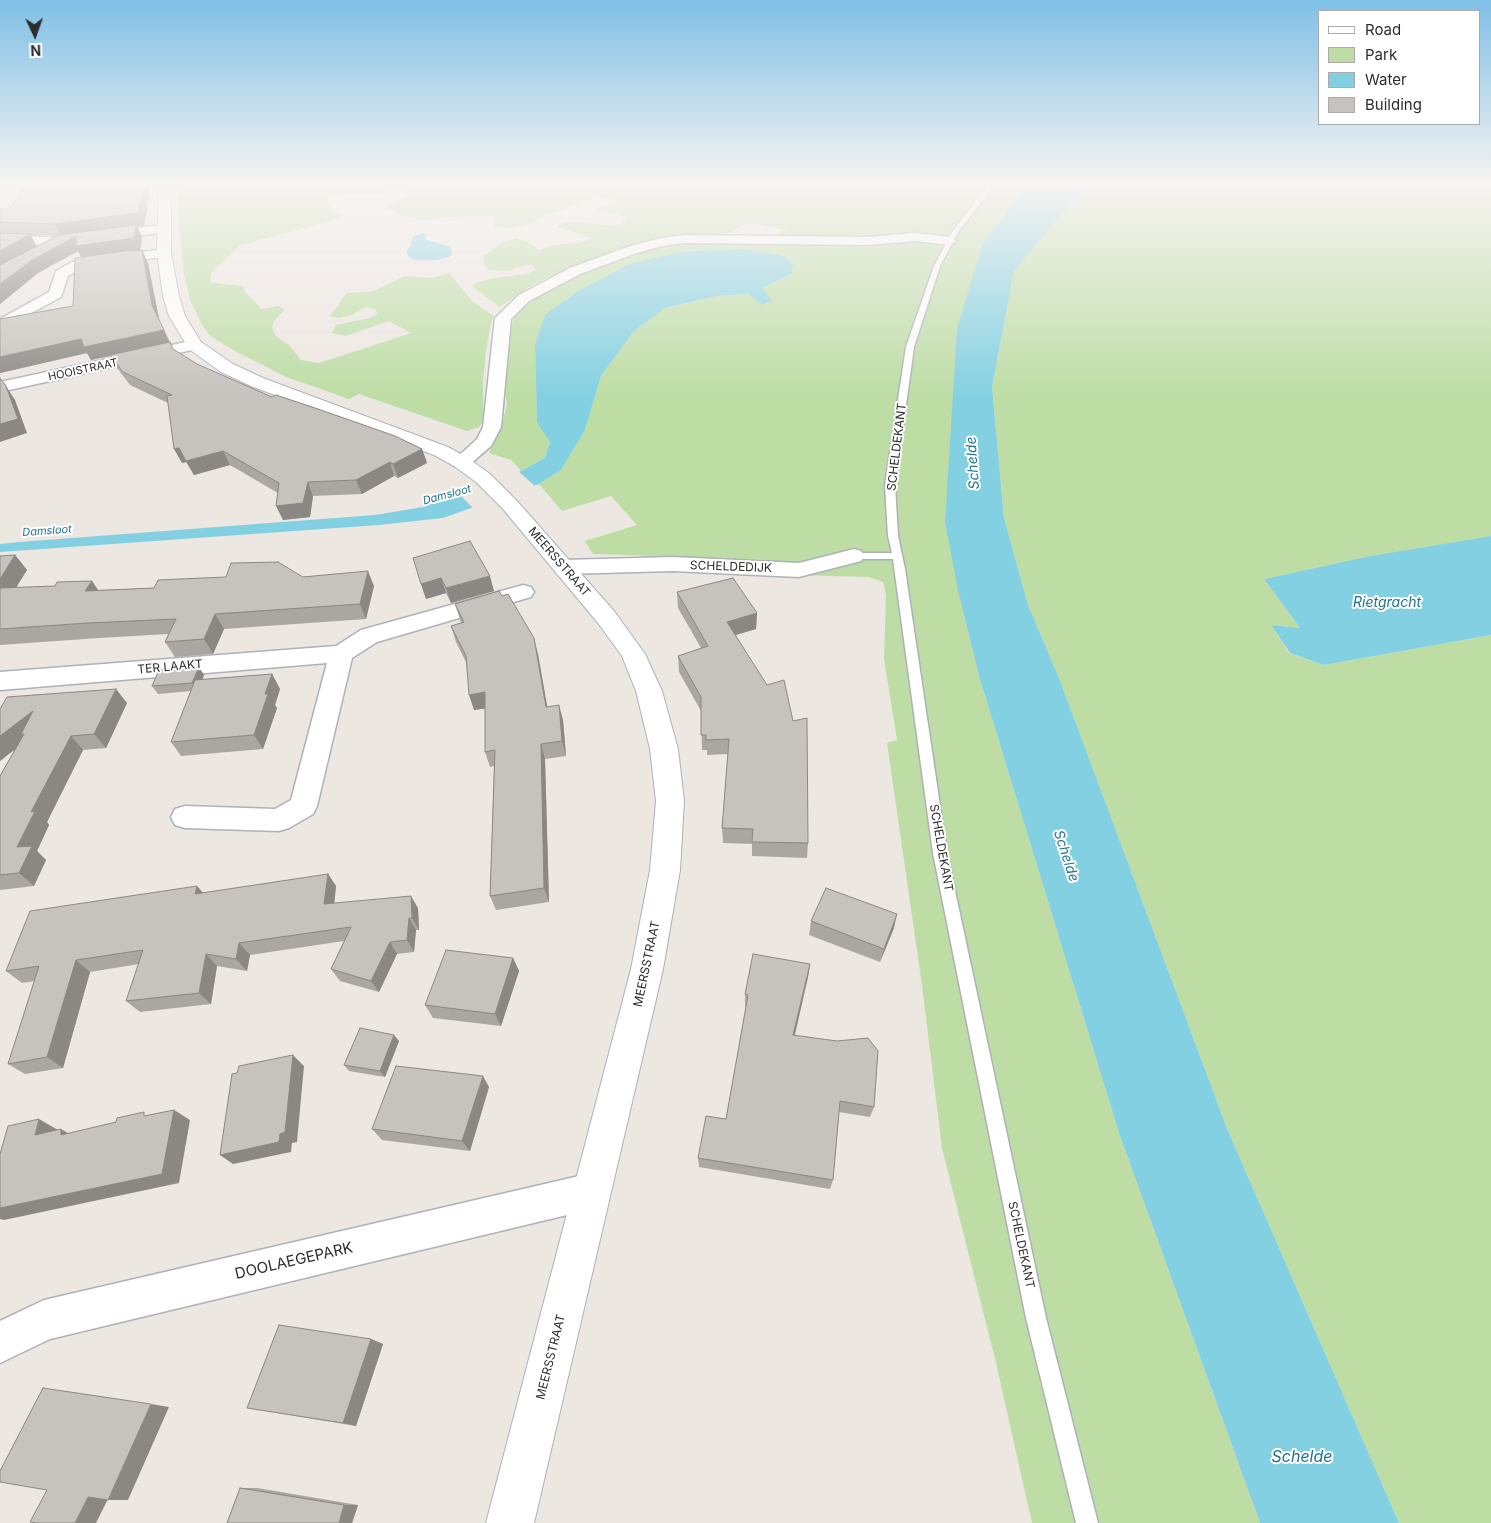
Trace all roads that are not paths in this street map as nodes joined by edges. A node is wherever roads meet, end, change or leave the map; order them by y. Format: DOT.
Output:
graph roads {
  1 [pos="34,255"];
  2 [pos="149,255"];
  3 [pos="164,255"];
  4 [pos="618,255"];
  5 [pos="943,255"];
  6 [pos="0,276"];
  7 [pos="0,325"];
  8 [pos="195,345"];
  9 [pos="0,388"];
  10 [pos="461,462"];
  11 [pos="854,556"];
  12 [pos="897,556"];
  13 [pos="564,567"];
  14 [pos="523,592"];
  15 [pos="341,654"];
  16 [pos="0,681"];
  17 [pos="185,818"];
  18 [pos="592,1191"];
  19 [pos="0,1343"];
  20 [pos="510,1523"];
  21 [pos="1087,1523"];
  1 -- 6 [label="street"];
  2 -- 7 [label="street"];
  3 -- 8 [label="main road, MEERSSTRAAT"];
  4 -- 10 [label="street"];
  5 -- 12 [label="lane, SCHELDEKANT"];
  8 -- 9 [label="street, HOOISTRAAT"];
  8 -- 10 [label="main road, MEERSSTRAAT"];
  10 -- 13 [label="main road, MEERSSTRAAT"];
  11 -- 12 [label="lane, SCHELDEDIJK"];
  11 -- 13 [label="street, SCHELDEDIJK"];
  12 -- 21 [label="lane, SCHELDEKANT"];
  13 -- 18 [label="main road, MEERSSTRAAT"];
  14 -- 15 [label="street, TER LAAKT"];
  15 -- 16 [label="street, TER LAAKT"];
  15 -- 17 [label="street"];
  18 -- 19 [label="street, DOOLAEGEPARK"];
  18 -- 20 [label="main road, MEERSSTRAAT"];
}
